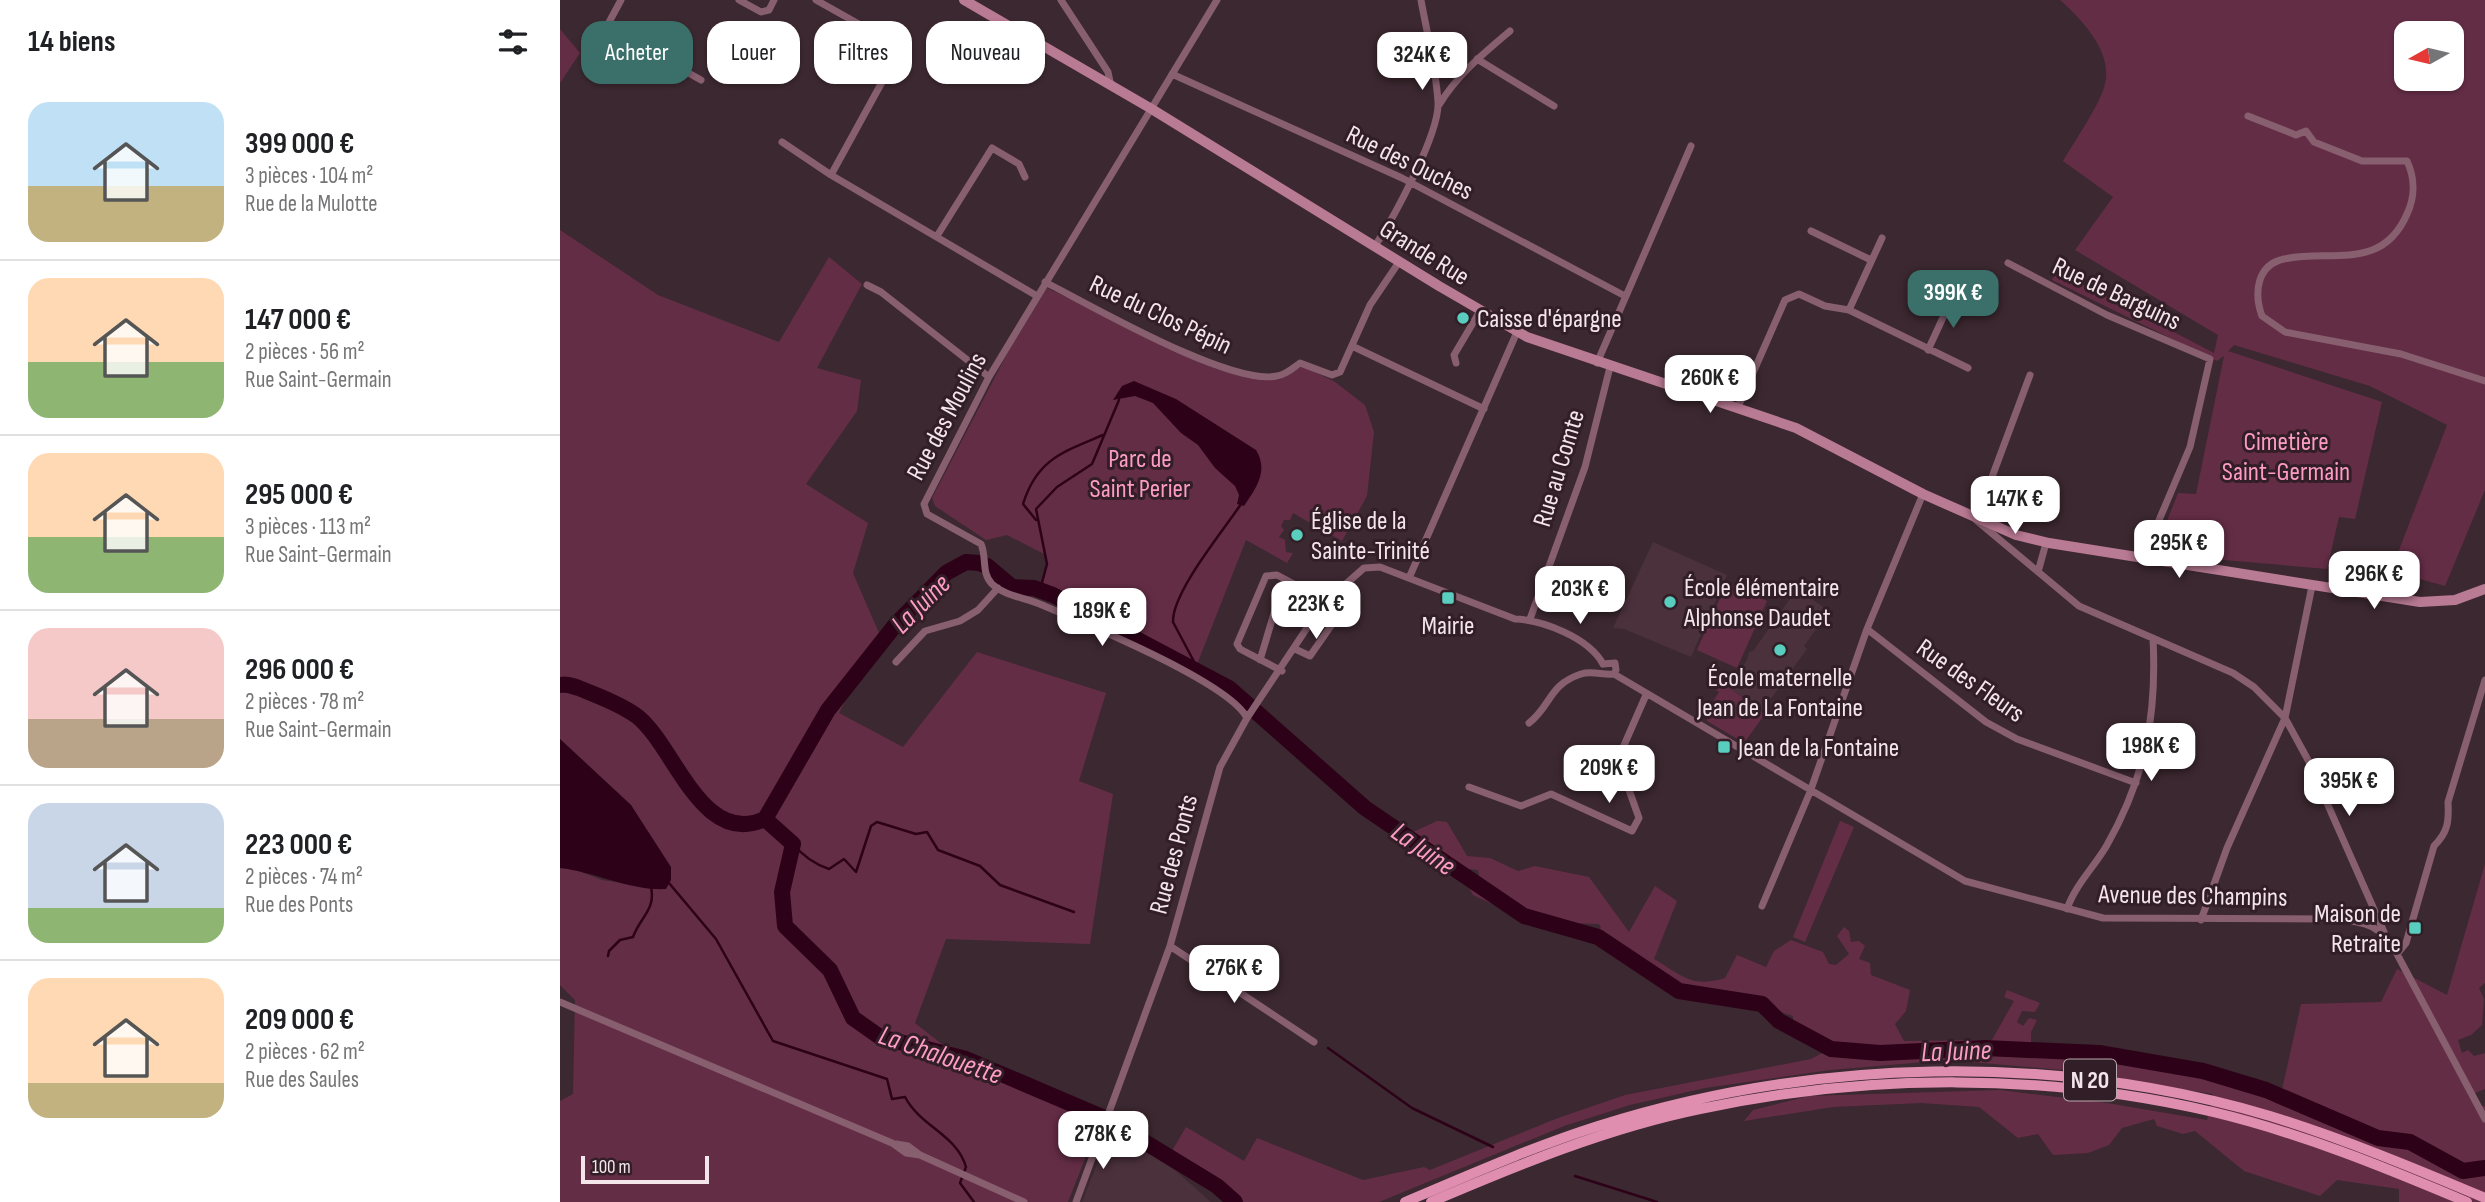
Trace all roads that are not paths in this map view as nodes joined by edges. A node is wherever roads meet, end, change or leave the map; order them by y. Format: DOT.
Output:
graph roads {
  1 [pos="621,0"];
  2 [pos="739,0"];
  3 [pos="774,0"];
  4 [pos="816,0"];
  5 [pos="964,0"];
  6 [pos="1061,0"];
  7 [pos="1217,0"];
  8 [pos="1421,0"];
  9 [pos="1510,32"];
  10 [pos="1477,59"];
  11 [pos="1172,74"];
  12 [pos="701,80"];
  13 [pos="1111,86"];
  14 [pos="1439,105"];
  15 [pos="1554,106"];
  16 [pos="1150,108"];
  17 [pos="2248,116"];
  18 [pos="782,142"];
  19 [pos="1691,146"];
  20 [pos="831,175"];
  21 [pos="1025,177"];
  22 [pos="1409,183"];
  23 [pos="1811,231"];
  24 [pos="937,236"];
  25 [pos="1882,238"];
  26 [pos="1375,246"];
  27 [pos="1871,260"];
  28 [pos="1399,262"];
  29 [pos="2008,263"];
  30 [pos="1045,282"];
  31 [pos="867,285"];
  32 [pos="1037,296"];
  33 [pos="1625,296"];
  34 [pos="1952,298"];
  35 [pos="1849,310"];
  36 [pos="1480,311"];
  37 [pos="1517,332"];
  38 [pos="1352,346"];
  39 [pos="1928,350"];
  40 [pos="1456,363"];
  41 [pos="1597,363"];
  42 [pos="1610,367"];
  43 [pos="1968,368"];
  44 [pos="2030,376"];
  45 [pos="989,377"];
  46 [pos="2485,380"];
  47 [pos="1738,407"];
  48 [pos="1484,409"];
  49 [pos="1923,494"];
  50 [pos="1976,520"];
  51 [pos="2046,543"];
  52 [pos="2143,558"];
  53 [pos="2038,572"];
  54 [pos="1409,578"];
  55 [pos="1345,584"];
  56 [pos="2312,586"];
  57 [pos="998,588"];
  58 [pos="2485,589"];
  59 [pos="1281,590"];
  60 [pos="1326,601"];
  61 [pos="1530,619"];
  62 [pos="1867,629"];
  63 [pos="2152,638"];
  64 [pos="1295,649"];
  65 [pos="1260,660"];
  66 [pos="896,662"];
  67 [pos="1603,668"];
  68 [pos="1282,671"];
  69 [pos="1614,674"];
  70 [pos="2485,680"];
  71 [pos="1646,695"];
  72 [pos="1249,716"];
  73 [pos="2285,718"];
  74 [pos="1529,723"];
  75 [pos="2136,783"];
  76 [pos="1469,787"];
  77 [pos="1810,792"];
  78 [pos="1762,906"];
  79 [pos="2067,909"];
  80 [pos="2201,920"];
  81 [pos="2384,932"];
  82 [pos="1170,946"];
  83 [pos="2397,954"];
  84 [pos="560,1002"];
  85 [pos="1314,1042"];
  86 [pos="2485,1119"];
  87 [pos="2485,1198"];
  88 [pos="1024,1202"];
  89 [pos="1076,1202"];
  90 [pos="1405,1202"];
  91 [pos="1431,1202"];
  92 [pos="2467,1202"];
  1 -- 12 [label="street"];
  2 -- 3 [label="street"];
  4 -- 20 [label="street"];
  5 -- 13 [label="main road, Grande Rue"];
  6 -- 13 [label="street"];
  7 -- 11 [label="street, Rue des Moulins"];
  8 -- 14 [label="street"];
  9 -- 10 [label="street"];
  10 -- 14 [label="street"];
  10 -- 15 [label="street"];
  11 -- 16 [label="street, Rue des Moulins"];
  11 -- 22 [label="street, Rue des Ouches"];
  13 -- 16 [label="main road, Grande Rue"];
  14 -- 22 [label="street"];
  16 -- 26 [label="main road, Grande Rue"];
  16 -- 30 [label="street, Rue des Moulins"];
  17 -- 46 [label="street"];
  18 -- 20 [label="street"];
  19 -- 33 [label="street"];
  20 -- 24 [label="street"];
  21 -- 24 [label="street"];
  22 -- 26 [label="street"];
  22 -- 33 [label="street, Rue des Ouches"];
  23 -- 27 [label="street"];
  24 -- 32 [label="street"];
  25 -- 27 [label="street"];
  26 -- 28 [label="main road, Grande Rue"];
  27 -- 35 [label="street"];
  28 -- 36 [label="main road, Grande Rue"];
  28 -- 38 [label="street, Rue du Clos Pépin"];
  29 -- 52 [label="street, Rue de Barguins"];
  30 -- 32 [label="street, Rue des Moulins"];
  30 -- 38 [label="street, Rue du Clos Pépin"];
  31 -- 45 [label="street"];
  32 -- 45 [label="street, Rue des Moulins"];
  33 -- 41 [label="street"];
  34 -- 39 [label="street"];
  35 -- 39 [label="street"];
  35 -- 47 [label="street"];
  36 -- 37 [label="main road, Grande Rue"];
  36 -- 40 [label="street"];
  37 -- 41 [label="main road, Grande Rue"];
  37 -- 48 [label="street"];
  38 -- 48 [label="street"];
  39 -- 43 [label="street"];
  41 -- 42 [label="main road, Grande Rue"];
  42 -- 47 [label="main road, Grande Rue"];
  42 -- 61 [label="street, Rue au Comte"];
  44 -- 50 [label="street"];
  45 -- 57 [label="street, Rue des Moulins"];
  47 -- 49 [label="main road, Grande Rue"];
  48 -- 54 [label="street"];
  49 -- 50 [label="main road, Grande Rue"];
  49 -- 62 [label="street"];
  50 -- 51 [label="main road, Grande Rue"];
  50 -- 53 [label="street"];
  51 -- 52 [label="main road, Grande Rue"];
  51 -- 53 [label="street"];
  52 -- 56 [label="main road, Grande Rue"];
  53 -- 63 [label="street"];
  54 -- 55 [label="street, Rue des Ponts"];
  54 -- 61 [label="street"];
  55 -- 60 [label="street, Rue des Ponts"];
  55 -- 64 [label="street"];
  56 -- 58 [label="main road, Grande Rue"];
  56 -- 73 [label="street"];
  57 -- 66 [label="street"];
  57 -- 72 [label="street"];
  59 -- 65 [label="street"];
  60 -- 64 [label="street, Rue des Ponts"];
  60 -- 65 [label="street"];
  61 -- 67 [label="street"];
  62 -- 75 [label="street, Rue des Fleurs"];
  62 -- 77 [label="street"];
  63 -- 73 [label="street"];
  63 -- 75 [label="street"];
  64 -- 68 [label="street, Rue des Ponts"];
  65 -- 68 [label="street"];
  67 -- 69 [label="street"];
  67 -- 69 [label="street"];
  67 -- 74 [label="street"];
  68 -- 72 [label="street, Rue des Ponts"];
  69 -- 71 [label="street, Avenue des Champins"];
  70 -- 83 [label="street"];
  71 -- 76 [label="street"];
  71 -- 77 [label="street, Avenue des Champins"];
  72 -- 82 [label="street, Rue des Ponts"];
  73 -- 80 [label="street"];
  73 -- 81 [label="street"];
  75 -- 79 [label="street"];
  77 -- 78 [label="street"];
  77 -- 79 [label="street, Avenue des Champins"];
  79 -- 80 [label="street, Avenue des Champins"];
  80 -- 81 [label="street, Avenue des Champins"];
  81 -- 83 [label="street"];
  82 -- 85 [label="street"];
  82 -- 89 [label="street, Rue des Ponts"];
  83 -- 86 [label="street"];
  84 -- 88 [label="street"];
  87 -- 90 [label="main road, N 20"];
  91 -- 92 [label="main road, N 20"];
}
